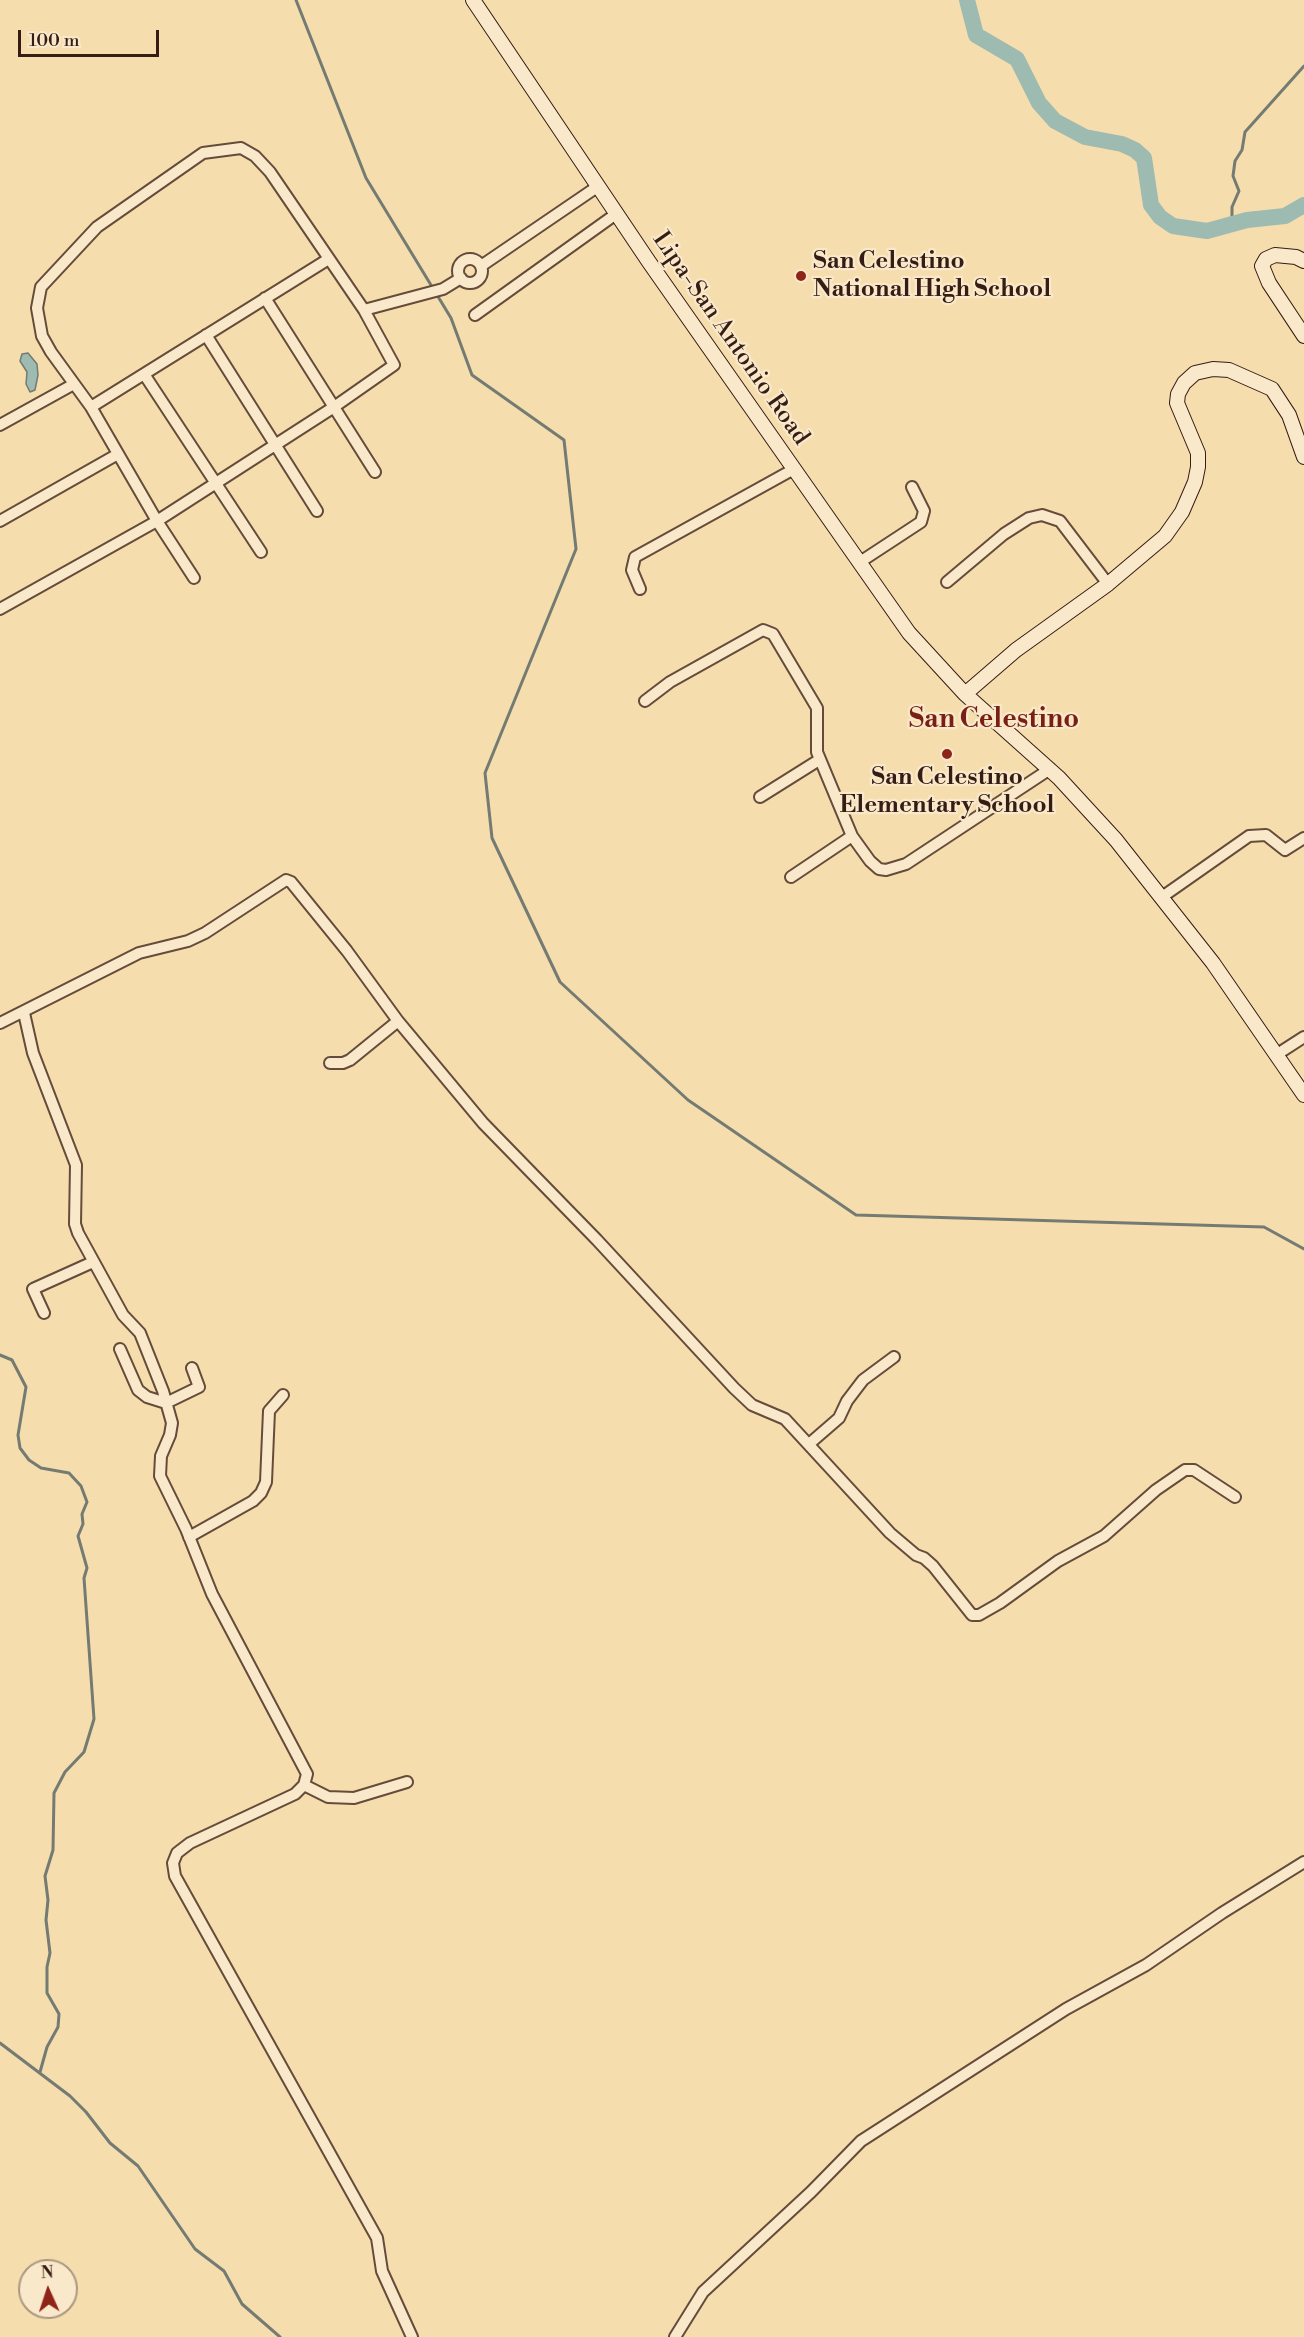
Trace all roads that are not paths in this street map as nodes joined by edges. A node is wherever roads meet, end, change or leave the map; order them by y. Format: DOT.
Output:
graph roads {
  1 [pos="473,0"];
  2 [pos="597,187"];
  3 [pos="616,214"];
  4 [pos="327,260"];
  5 [pos="1304,261"];
  6 [pos="481,266"];
  7 [pos="461,278"];
  8 [pos="265,298"];
  9 [pos="364,310"];
  10 [pos="475,315"];
  11 [pos="206,335"];
  12 [pos="1304,336"];
  13 [pos="144,374"];
  14 [pos="74,384"];
  15 [pos="91,407"];
  16 [pos="334,407"];
  17 [pos="0,425"];
  18 [pos="276,445"];
  19 [pos="118,454"];
  20 [pos="1304,457"];
  21 [pos="794,469"];
  22 [pos="375,472"];
  23 [pos="216,483"];
  24 [pos="912,487"];
  25 [pos="317,511"];
  26 [pos="0,521"];
  27 [pos="158,521"];
  28 [pos="261,552"];
  29 [pos="860,562"];
  30 [pos="194,578"];
  31 [pos="947,582"];
  32 [pos="1108,584"];
  33 [pos="640,589"];
  34 [pos="0,609"];
  35 [pos="965,693"];
  36 [pos="645,701"];
  37 [pos="819,760"];
  38 [pos="1050,769"];
  39 [pos="760,797"];
  40 [pos="852,836"];
  41 [pos="1304,838"];
  42 [pos="791,877"];
  43 [pos="1162,897"];
  44 [pos="24,1013"];
  45 [pos="398,1021"];
  46 [pos="0,1023"];
  47 [pos="1304,1037"];
  48 [pos="1276,1055"];
  49 [pos="330,1063"];
  50 [pos="1304,1095"];
  51 [pos="93,1262"];
  52 [pos="44,1313"];
  53 [pos="120,1349"];
  54 [pos="894,1357"];
  55 [pos="192,1368"];
  56 [pos="283,1395"];
  57 [pos="166,1403"];
  58 [pos="809,1444"];
  59 [pos="1235,1497"];
  60 [pos="189,1537"];
  61 [pos="407,1782"];
  62 [pos="304,1785"];
  63 [pos="1304,1862"];
  64 [pos="412,2337"];
  65 [pos="675,2337"];
  1 -- 2 [label="main road, Lipa-San Antonio Road"];
  2 -- 3 [label="main road, Lipa-San Antonio Road"];
  2 -- 6 [label="street"];
  3 -- 10 [label="street"];
  3 -- 21 [label="main road, Lipa-San Antonio Road"];
  4 -- 8 [label="street"];
  4 -- 9 [label="street"];
  4 -- 14 [label="street"];
  5 -- 12 [label="main road"];
  6 -- 7 [label="street"];
  6 -- 7 [label="street"];
  7 -- 9 [label="street"];
  8 -- 11 [label="street"];
  8 -- 16 [label="street"];
  9 -- 16 [label="street"];
  11 -- 13 [label="street"];
  11 -- 18 [label="street"];
  13 -- 15 [label="street"];
  13 -- 23 [label="street"];
  14 -- 15 [label="street"];
  14 -- 17 [label="street"];
  15 -- 19 [label="street"];
  16 -- 18 [label="street"];
  16 -- 22 [label="street"];
  18 -- 23 [label="street"];
  18 -- 25 [label="street"];
  19 -- 26 [label="street"];
  19 -- 27 [label="street"];
  20 -- 32 [label="main road"];
  21 -- 29 [label="main road, Lipa-San Antonio Road"];
  21 -- 33 [label="street"];
  23 -- 27 [label="street"];
  23 -- 28 [label="street"];
  24 -- 29 [label="street"];
  27 -- 30 [label="street"];
  27 -- 34 [label="street"];
  29 -- 35 [label="main road, Lipa-San Antonio Road"];
  31 -- 32 [label="street"];
  32 -- 35 [label="main road"];
  35 -- 38 [label="main road, Lipa-San Antonio Road"];
  36 -- 37 [label="street"];
  37 -- 39 [label="street"];
  37 -- 40 [label="street"];
  38 -- 40 [label="street"];
  38 -- 43 [label="main road, Lipa-San Antonio Road"];
  40 -- 42 [label="street"];
  41 -- 43 [label="street"];
  43 -- 48 [label="main road, Lipa-San Antonio Road"];
  44 -- 45 [label="street"];
  44 -- 46 [label="street"];
  44 -- 51 [label="street"];
  45 -- 49 [label="street"];
  45 -- 58 [label="street"];
  47 -- 48 [label="street"];
  48 -- 50 [label="main road, Lipa-San Antonio Road"];
  51 -- 52 [label="street"];
  51 -- 57 [label="street"];
  53 -- 57 [label="street"];
  54 -- 58 [label="street"];
  55 -- 57 [label="street"];
  56 -- 60 [label="street"];
  57 -- 60 [label="street"];
  58 -- 59 [label="street"];
  60 -- 62 [label="street"];
  61 -- 62 [label="street"];
  62 -- 64 [label="street"];
  63 -- 65 [label="street"];
}
